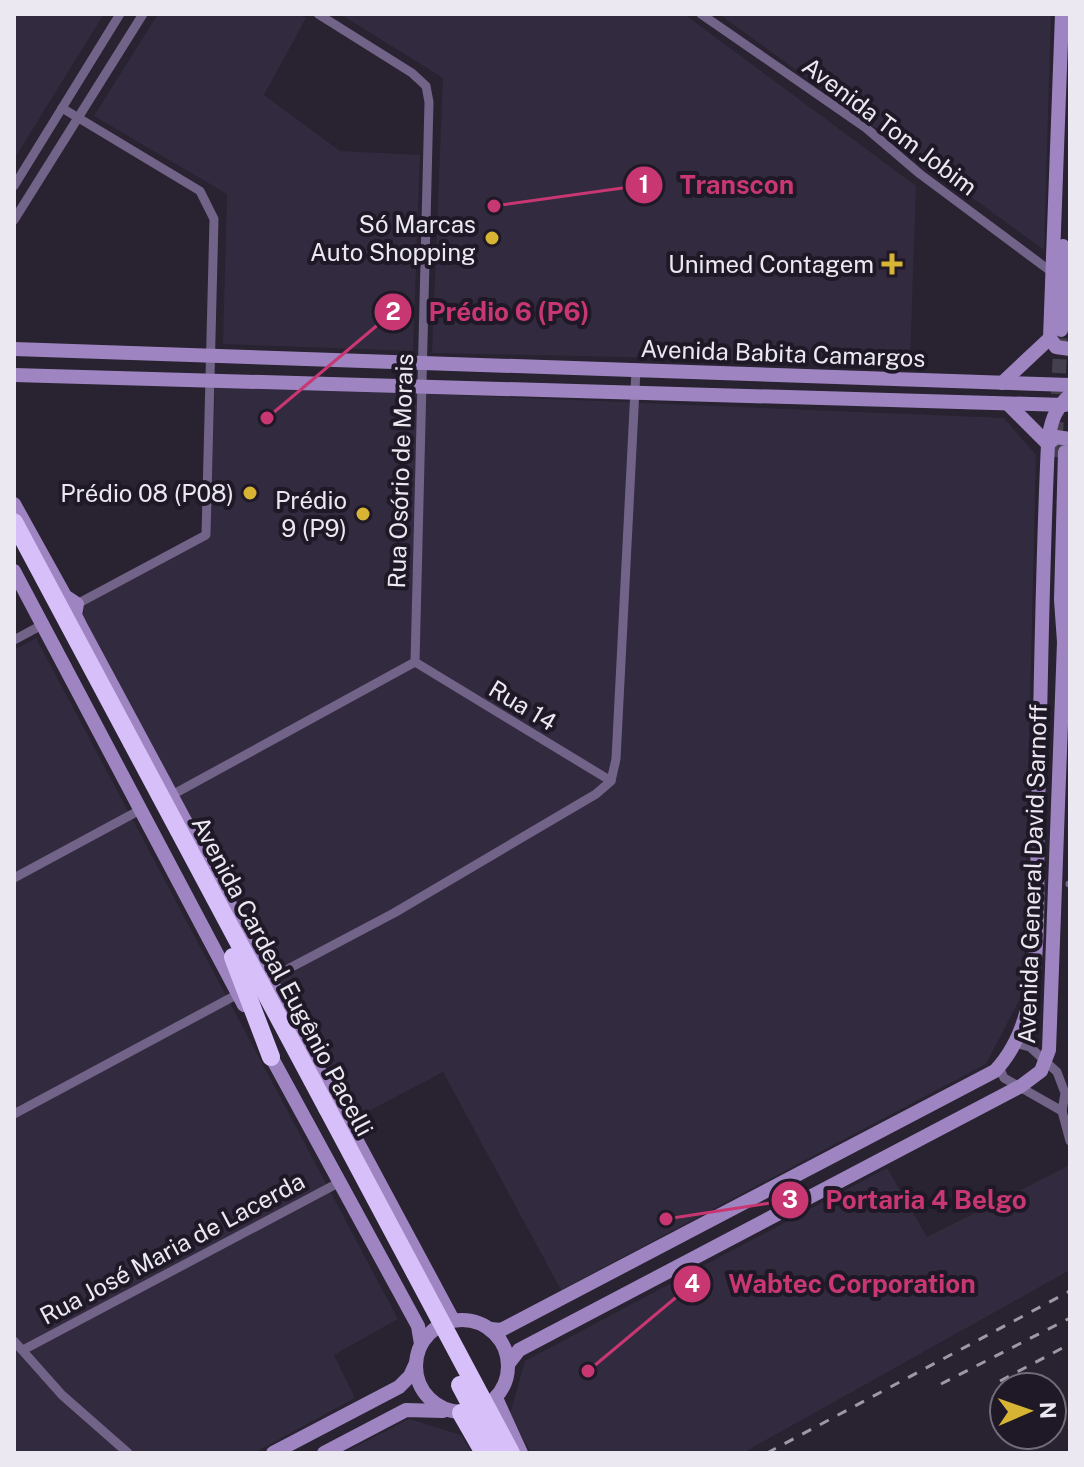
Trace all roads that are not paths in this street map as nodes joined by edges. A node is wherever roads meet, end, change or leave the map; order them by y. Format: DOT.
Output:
graph roads {
  1 [pos="120,14"];
  2 [pos="143,14"];
  3 [pos="318,14"];
  4 [pos="701,14"];
  5 [pos="1062,14"];
  6 [pos="1069,14"];
  7 [pos="62,108"];
  8 [pos="76,118"];
  9 [pos="14,186"];
  10 [pos="14,220"];
  11 [pos="1053,273"];
  12 [pos="1070,294"];
  13 [pos="1060,333"];
  14 [pos="14,349"];
  15 [pos="1070,349"];
  16 [pos="211,357"];
  17 [pos="423,364"];
  18 [pos="636,370"];
  19 [pos="14,375"];
  20 [pos="210,379"];
  21 [pos="1001,383"];
  22 [pos="1070,385"];
  23 [pos="422,387"];
  24 [pos="634,394"];
  25 [pos="1061,403"];
  26 [pos="1009,405"];
  27 [pos="1059,448"];
  28 [pos="14,504"];
  29 [pos="14,522"];
  30 [pos="14,544"];
  31 [pos="14,571"];
  32 [pos="1070,591"];
  33 [pos="77,604"];
  34 [pos="42,625"];
  35 [pos="14,640"];
  36 [pos="1064,642"];
  37 [pos="415,662"];
  38 [pos="611,781"];
  39 [pos="172,795"];
  40 [pos="140,810"];
  41 [pos="14,878"];
  42 [pos="233,957"];
  43 [pos="269,979"];
  44 [pos="238,994"];
  45 [pos="285,1031"];
  46 [pos="1015,1043"];
  47 [pos="271,1057"];
  48 [pos="1046,1062"];
  49 [pos="999,1067"];
  50 [pos="1021,1086"];
  51 [pos="322,1111"];
  52 [pos="1062,1111"];
  53 [pos="14,1114"];
  54 [pos="875,1133"];
  55 [pos="1070,1141"];
  56 [pos="887,1155"];
  57 [pos="340,1182"];
  58 [pos="683,1234"];
  59 [pos="661,1245"];
  60 [pos="694,1256"];
  61 [pos="675,1266"];
  62 [pos="453,1320"];
  63 [pos="491,1329"];
  64 [pos="14,1341"];
  65 [pos="421,1344"];
  66 [pos="23,1350"];
  67 [pos="416,1363"];
  68 [pos="509,1363"];
  69 [pos="496,1398"];
  70 [pos="452,1412"];
  71 [pos="128,1453"];
  72 [pos="273,1453"];
  73 [pos="324,1453"];
  74 [pos="484,1453"];
  75 [pos="496,1453"];
  76 [pos="511,1453"];
  77 [pos="521,1453"];
  1 -- 7 [label="street"];
  2 -- 8 [label="street"];
  3 -- 17 [label="street, Rua Osório de Morais"];
  4 -- 11 [label="street, Avenida Tom Jobim"];
  5 -- 11 [label="main road"];
  6 -- 13 [label="main road"];
  7 -- 8 [label="street"];
  7 -- 9 [label="street"];
  8 -- 10 [label="street"];
  8 -- 16 [label="street"];
  11 -- 13 [label="main road"];
  12 -- 13 [label="main road"];
  13 -- 15 [label="main road"];
  13 -- 21 [label="main road"];
  14 -- 16 [label="main road, Avenida Babita Camargos"];
  16 -- 17 [label="main road, Avenida Babita Camargos"];
  16 -- 20 [label="street"];
  17 -- 18 [label="main road, Avenida Babita Camargos"];
  17 -- 23 [label="street, Rua Osório de Morais"];
  18 -- 21 [label="main road, Avenida Babita Camargos"];
  18 -- 24 [label="street"];
  19 -- 20 [label="main road, Avenida Babita Camargos"];
  20 -- 23 [label="main road, Avenida Babita Camargos"];
  20 -- 33 [label="street"];
  21 -- 22 [label="main road, Avenida Babita Camargos"];
  22 -- 25 [label="main road"];
  23 -- 24 [label="main road, Avenida Babita Camargos"];
  23 -- 37 [label="street, Rua Osório de Morais"];
  24 -- 26 [label="main road, Avenida Babita Camargos"];
  24 -- 38 [label="street"];
  25 -- 26 [label="main road, Avenida Babita Camargos"];
  25 -- 27 [label="main road"];
  26 -- 27 [label="main road"];
  27 -- 36 [label="main road, Avenida General David Sarnoff"];
  27 -- 46 [label="main road, Avenida General David Sarnoff"];
  28 -- 33 [label="main road, Avenida Cardeal Eugênio Pacelli"];
  29 -- 45 [label="highway, Avenida Cardeal Eugênio Pacelli"];
  30 -- 42 [label="highway, Avenida Cardeal Eugênio Pacelli"];
  31 -- 34 [label="main road, Avenida Cardeal Eugênio Pacelli"];
  32 -- 36 [label="main road"];
  33 -- 39 [label="main road, Avenida Cardeal Eugênio Pacelli"];
  34 -- 35 [label="street"];
  34 -- 40 [label="main road, Avenida Cardeal Eugênio Pacelli"];
  36 -- 48 [label="main road, Avenida General David Sarnoff"];
  37 -- 38 [label="street, Rua 14"];
  37 -- 39 [label="street"];
  38 -- 43 [label="street"];
  39 -- 43 [label="main road, Avenida Cardeal Eugênio Pacelli"];
  40 -- 41 [label="street"];
  40 -- 44 [label="main road, Avenida Cardeal Eugênio Pacelli"];
  42 -- 47 [label="highway"];
  42 -- 51 [label="highway, Avenida Cardeal Eugênio Pacelli"];
  43 -- 45 [label="highway"];
  43 -- 62 [label="main road, Avenida Cardeal Eugênio Pacelli"];
  44 -- 47 [label="main road, Avenida Cardeal Eugênio Pacelli"];
  44 -- 53 [label="street"];
  45 -- 51 [label="highway, Avenida Cardeal Eugênio Pacelli"];
  46 -- 48 [label="street"];
  46 -- 49 [label="main road, Avenida General David Sarnoff"];
  47 -- 57 [label="main road, Avenida Cardeal Eugênio Pacelli"];
  48 -- 50 [label="main road, Avenida General David Sarnoff"];
  48 -- 52 [label="street"];
  49 -- 50 [label="street"];
  49 -- 54 [label="main road, Avenida General David Sarnoff"];
  50 -- 52 [label="street"];
  50 -- 56 [label="main road, Avenida General David Sarnoff"];
  51 -- 75 [label="highway, Avenida Cardeal Eugênio Pacelli, bridge"];
  51 -- 76 [label="highway, Avenida Cardeal Eugênio Pacelli, bridge"];
  52 -- 55 [label="street"];
  54 -- 56 [label="main road"];
  54 -- 58 [label="main road, Avenida General David Sarnoff"];
  56 -- 60 [label="main road, Avenida General David Sarnoff"];
  57 -- 65 [label="main road, Avenida Cardeal Eugênio Pacelli"];
  57 -- 66 [label="street, Rua José Maria de Lacerda"];
  58 -- 59 [label="main road, Avenida General David Sarnoff"];
  58 -- 60 [label="main road"];
  59 -- 61 [label="main road"];
  59 -- 63 [label="main road, Avenida General David Sarnoff"];
  60 -- 61 [label="main road, Avenida General David Sarnoff"];
  61 -- 68 [label="main road, Avenida General David Sarnoff"];
  62 -- 63 [label="main road"];
  62 -- 65 [label="main road"];
  63 -- 68 [label="main road"];
  64 -- 66 [label="street"];
  65 -- 67 [label="main road"];
  66 -- 71 [label="street"];
  67 -- 70 [label="main road"];
  67 -- 72 [label="main road"];
  68 -- 69 [label="main road"];
  69 -- 70 [label="main road"];
  69 -- 77 [label="main road"];
  70 -- 73 [label="main road"];
  70 -- 74 [label="highway"];
}
